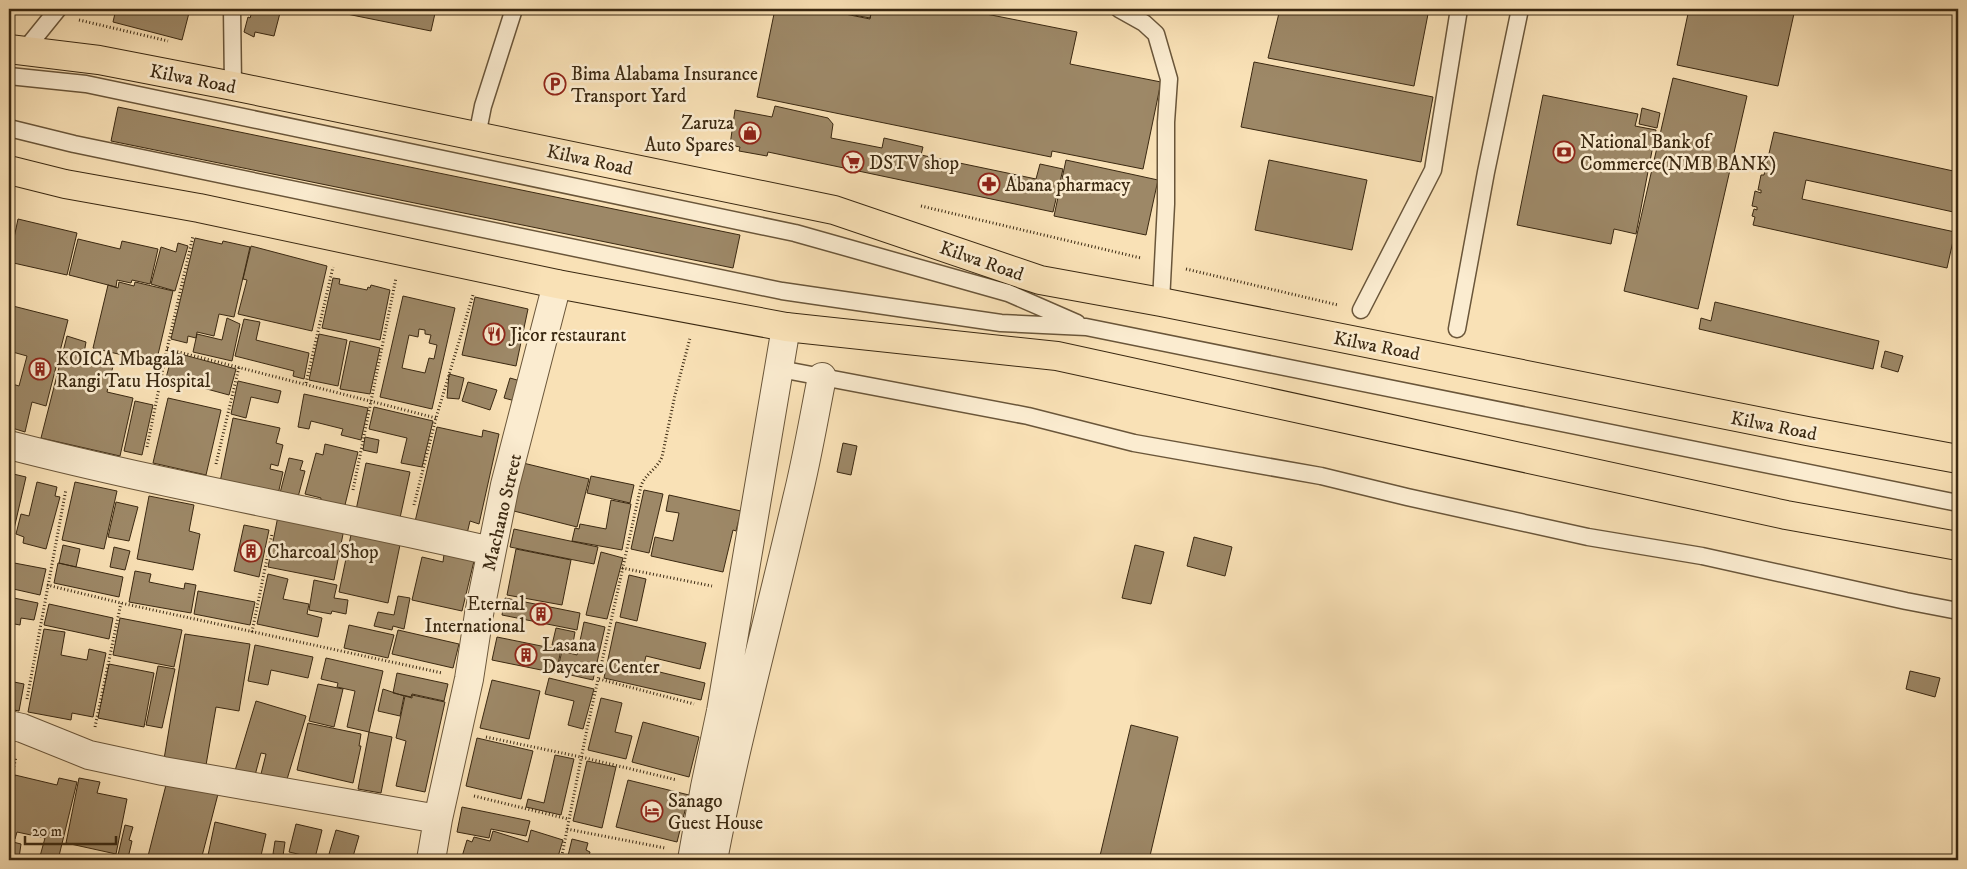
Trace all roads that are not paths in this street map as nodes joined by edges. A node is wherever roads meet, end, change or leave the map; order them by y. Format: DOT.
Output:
graph roads {
  1 [pos="232,9"];
  2 [pos="514,9"];
  3 [pos="1119,9"];
  4 [pos="1460,9"];
  5 [pos="1520,9"];
  6 [pos="56,11"];
  7 [pos="16,50"];
  8 [pos="9,76"];
  9 [pos="233,86"];
  10 [pos="9,128"];
  11 [pos="477,136"];
  12 [pos="9,170"];
  13 [pos="557,284"];
  14 [pos="1161,302"];
  15 [pos="1361,310"];
  16 [pos="1086,327"];
  17 [pos="786,328"];
  18 [pos="1457,330"];
  19 [pos="780,369"];
  20 [pos="822,377"];
  21 [pos="9,445"];
  22 [pos="1958,459"];
  23 [pos="1958,503"];
  24 [pos="1958,546"];
  25 [pos="491,550"];
  26 [pos="1958,611"];
  27 [pos="15,726"];
  28 [pos="438,819"];
  29 [pos="699,858"];
  30 [pos="431,860"];
  1 -- 9 [label="lane"];
  2 -- 11 [label="lane"];
  3 -- 14 [label="lane"];
  4 -- 15 [label="lane"];
  5 -- 18 [label="lane"];
  6 -- 7 [label="lane"];
  7 -- 9 [label="highway, Kilwa Road"];
  8 -- 16 [label="lane"];
  9 -- 11 [label="highway, Kilwa Road"];
  10 -- 16 [label="lane"];
  11 -- 14 [label="highway, Kilwa Road"];
  12 -- 13 [label="highway"];
  13 -- 17 [label="highway"];
  13 -- 25 [label="street, Machano Street"];
  14 -- 22 [label="highway, Kilwa Road"];
  16 -- 23 [label="lane"];
  17 -- 19 [label="street"];
  17 -- 24 [label="highway"];
  19 -- 20 [label="lane"];
  19 -- 29 [label="street"];
  20 -- 26 [label="lane"];
  20 -- 29 [label="street"];
  21 -- 25 [label="street"];
  25 -- 28 [label="street, Machano Street"];
  27 -- 28 [label="street"];
  28 -- 30 [label="street, Machano Street"];
}
